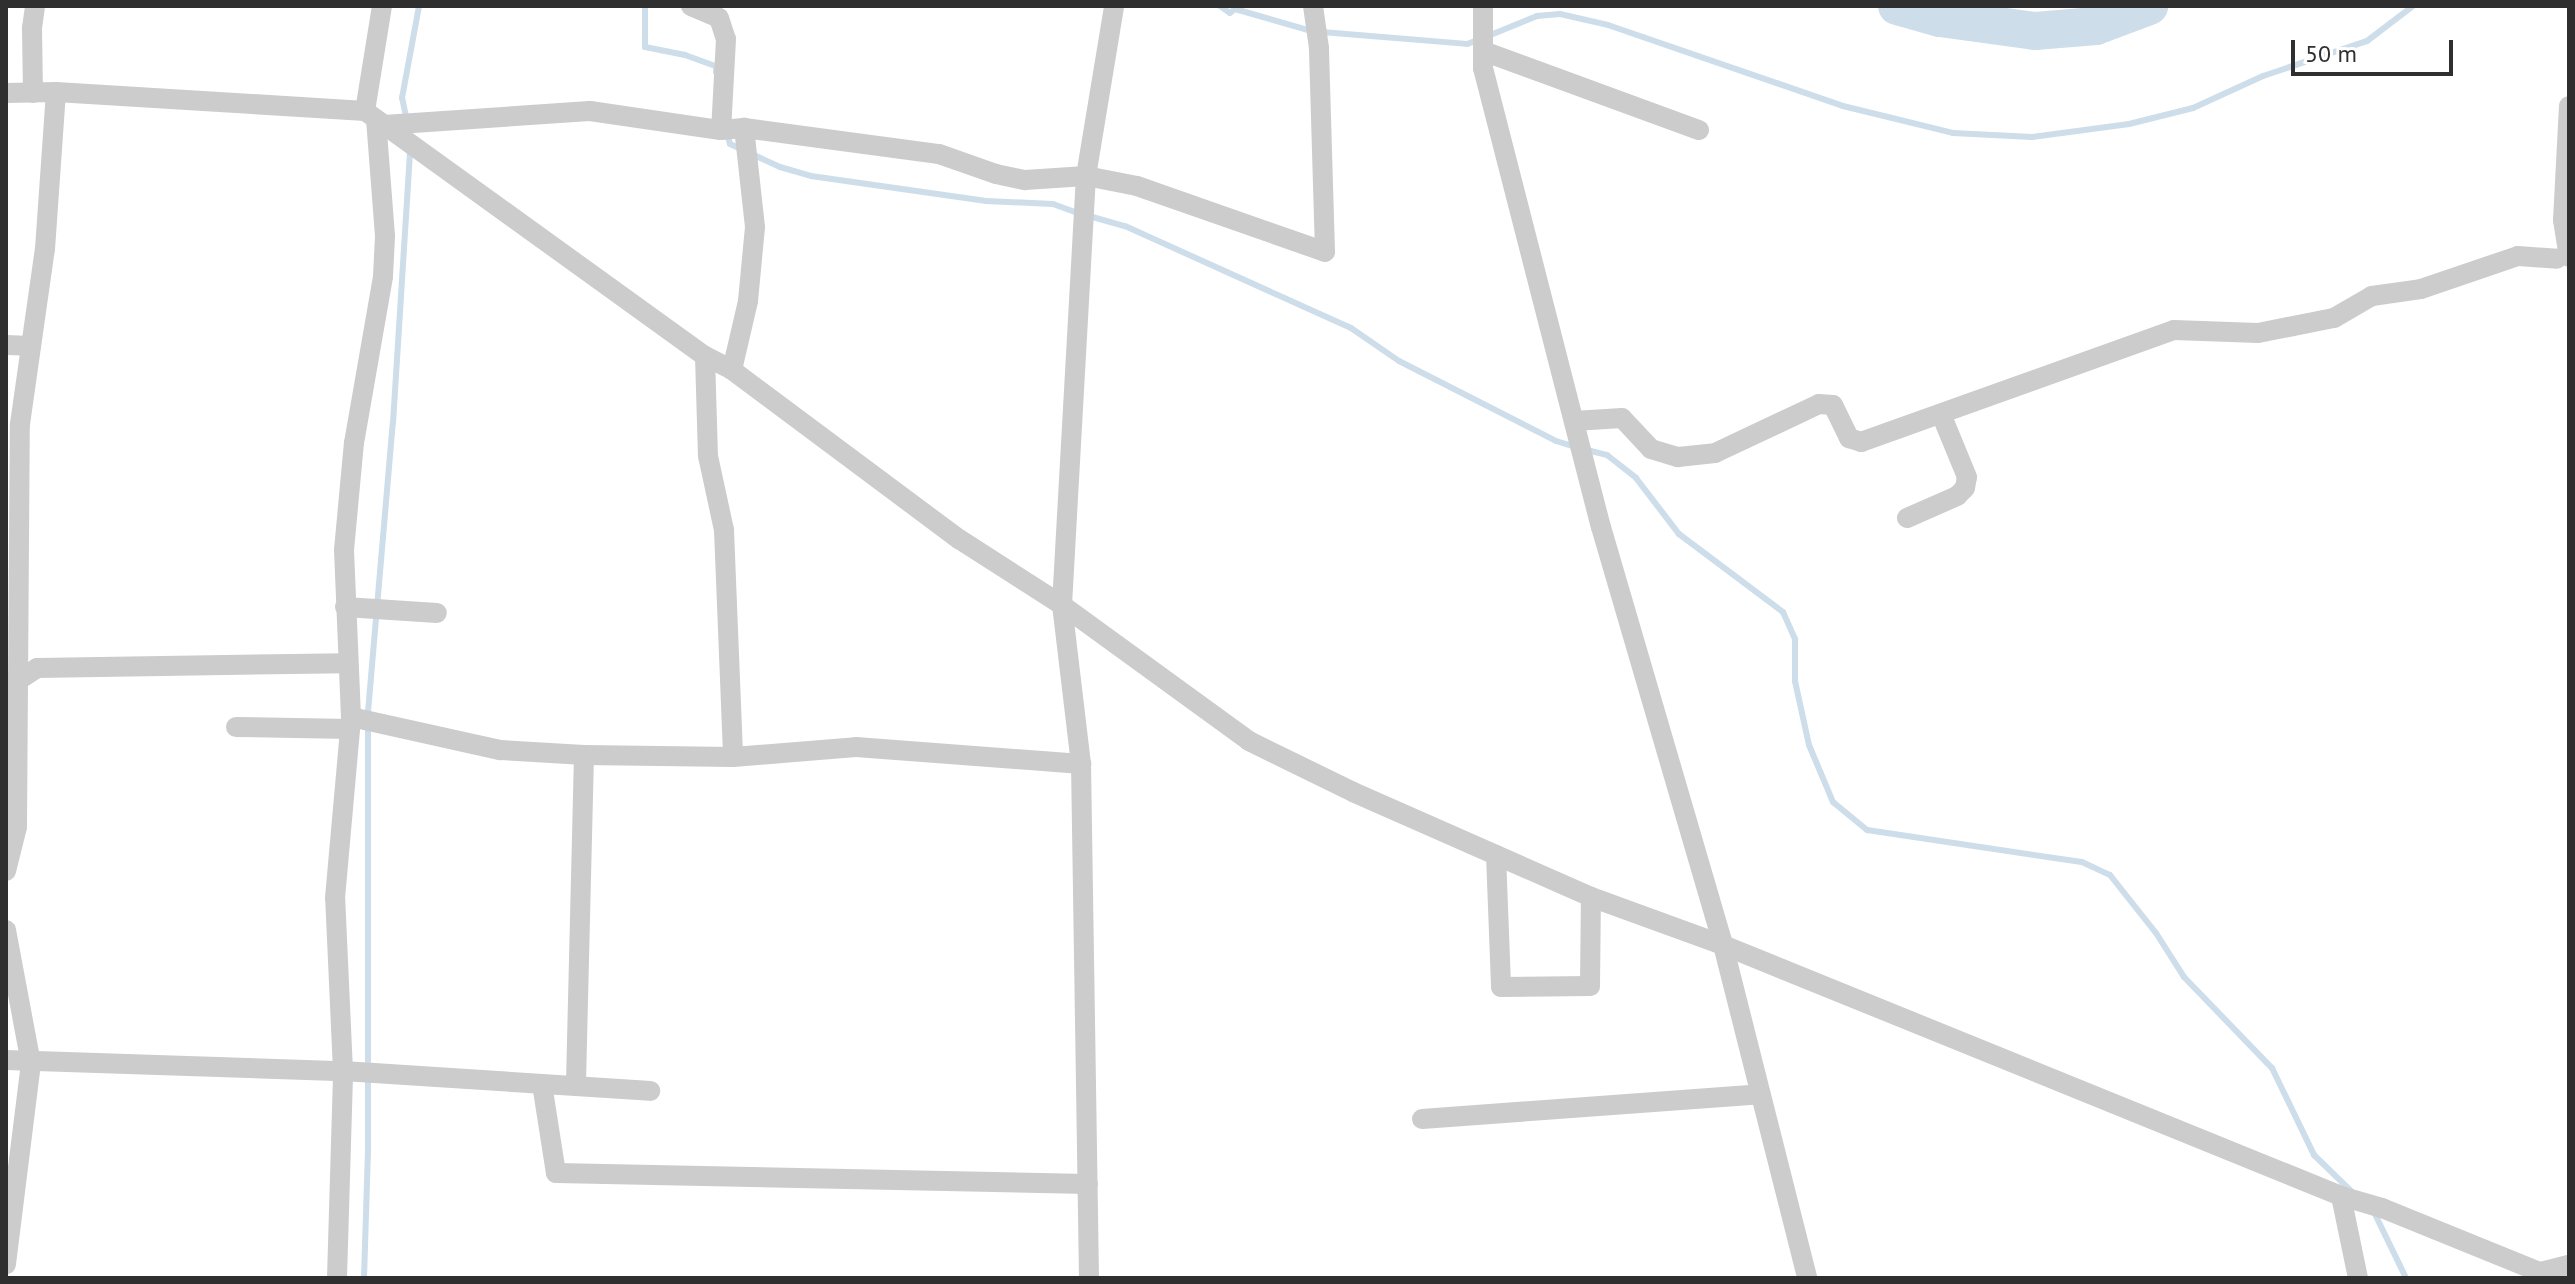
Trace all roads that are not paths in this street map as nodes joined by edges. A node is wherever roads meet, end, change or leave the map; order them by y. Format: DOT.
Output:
graph roads {
  1 [pos="35,6"];
  2 [pos="382,6"];
  3 [pos="691,6"];
  4 [pos="1114,6"];
  5 [pos="1313,6"];
  6 [pos="1483,6"];
  7 [pos="1483,51"];
  8 [pos="56,92"];
  9 [pos="6,93"];
  10 [pos="33,93"];
  11 [pos="2569,106"];
  12 [pos="375,118"];
  13 [pos="744,128"];
  14 [pos="721,130"];
  15 [pos="1699,130"];
  16 [pos="1086,176"];
  17 [pos="2563,258"];
  18 [pos="6,345"];
  19 [pos="31,346"];
  20 [pos="705,356"];
  21 [pos="732,370"];
  22 [pos="1941,414"];
  23 [pos="1574,421"];
  24 [pos="1907,518"];
  25 [pos="1062,605"];
  26 [pos="345,607"];
  27 [pos="437,613"];
  28 [pos="346,663"];
  29 [pos="12,686"];
  30 [pos="350,723"];
  31 [pos="236,727"];
  32 [pos="584,755"];
  33 [pos="733,757"];
  34 [pos="1081,764"];
  35 [pos="1496,855"];
  36 [pos="6,871"];
  37 [pos="1591,897"];
  38 [pos="6,930"];
  39 [pos="1723,945"];
  40 [pos="6,1060"];
  41 [pos="31,1063"];
  42 [pos="343,1071"];
  43 [pos="542,1084"];
  44 [pos="576,1086"];
  45 [pos="650,1091"];
  46 [pos="1760,1094"];
  47 [pos="1422,1119"];
  48 [pos="1088,1184"];
  49 [pos="2341,1196"];
  50 [pos="6,1264"];
  51 [pos="2569,1265"];
  52 [pos="337,1278"];
  53 [pos="1089,1278"];
  54 [pos="1807,1278"];
  55 [pos="2358,1278"];
  1 -- 10 [label="street"];
  2 -- 12 [label="street"];
  3 -- 14 [label="street"];
  4 -- 16 [label="street"];
  5 -- 16 [label="street"];
  6 -- 7 [label="street"];
  7 -- 15 [label="street"];
  7 -- 23 [label="street"];
  8 -- 10 [label="street"];
  8 -- 12 [label="street"];
  8 -- 19 [label="street"];
  9 -- 10 [label="street"];
  11 -- 17 [label="street"];
  12 -- 14 [label="street"];
  12 -- 20 [label="street"];
  12 -- 26 [label="street"];
  13 -- 14 [label="street"];
  13 -- 16 [label="street"];
  13 -- 21 [label="street"];
  16 -- 25 [label="street"];
  17 -- 22 [label="street"];
  18 -- 19 [label="street"];
  19 -- 29 [label="street"];
  20 -- 21 [label="street"];
  20 -- 33 [label="street"];
  21 -- 25 [label="street"];
  22 -- 23 [label="street"];
  22 -- 24 [label="street"];
  23 -- 39 [label="street"];
  25 -- 34 [label="street"];
  25 -- 35 [label="street"];
  26 -- 27 [label="street"];
  26 -- 28 [label="street"];
  28 -- 29 [label="street"];
  28 -- 30 [label="street"];
  29 -- 36 [label="street"];
  30 -- 31 [label="street"];
  30 -- 32 [label="street"];
  30 -- 42 [label="street"];
  32 -- 33 [label="street"];
  32 -- 44 [label="street"];
  33 -- 34 [label="street"];
  34 -- 48 [label="street"];
  35 -- 37 [label="street"];
  35 -- 37 [label="street"];
  37 -- 39 [label="street"];
  38 -- 41 [label="street"];
  39 -- 46 [label="street"];
  39 -- 49 [label="street"];
  40 -- 41 [label="street"];
  41 -- 42 [label="street"];
  41 -- 50 [label="street"];
  42 -- 43 [label="street"];
  42 -- 52 [label="street"];
  43 -- 44 [label="street"];
  43 -- 48 [label="street"];
  44 -- 45 [label="street"];
  46 -- 47 [label="street"];
  46 -- 54 [label="street"];
  48 -- 53 [label="street"];
  49 -- 51 [label="street"];
  49 -- 55 [label="street"];
}
